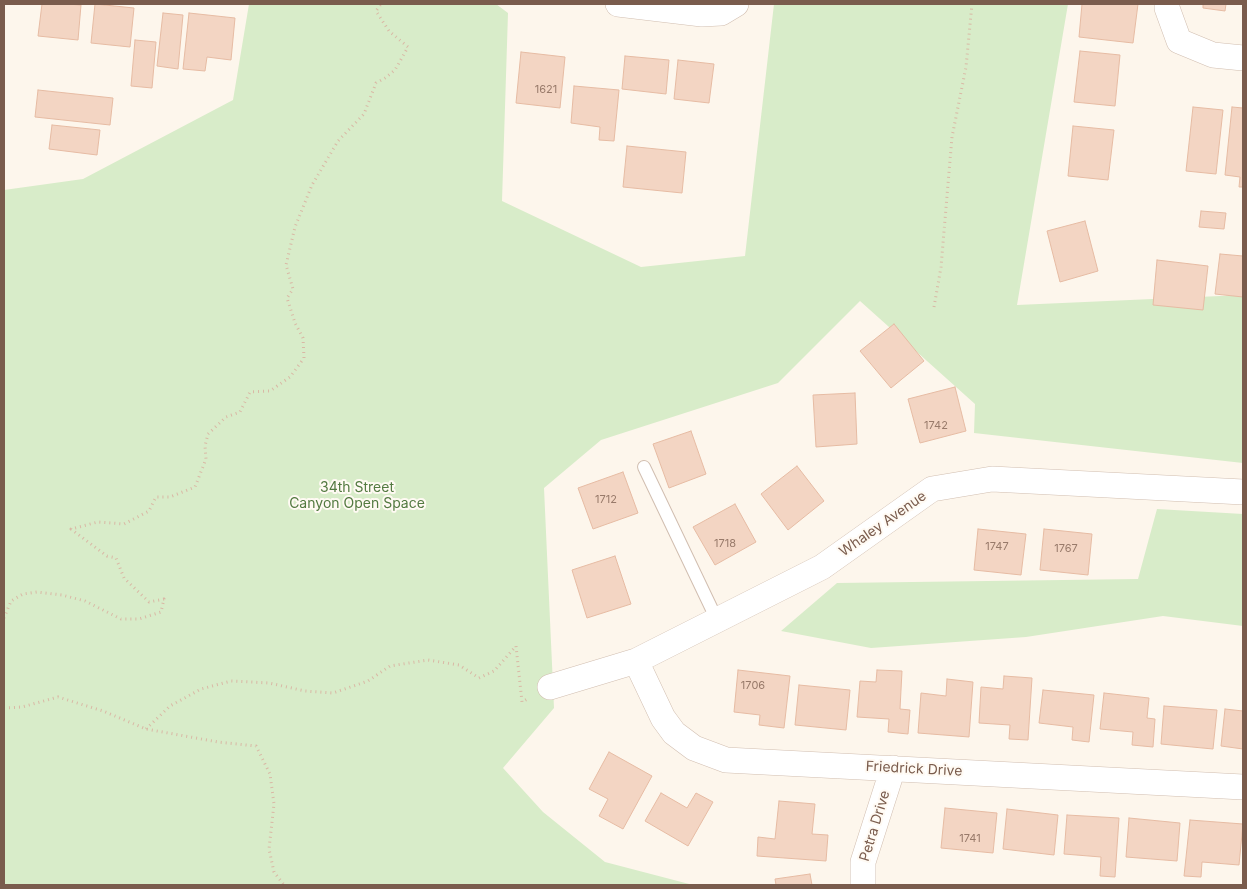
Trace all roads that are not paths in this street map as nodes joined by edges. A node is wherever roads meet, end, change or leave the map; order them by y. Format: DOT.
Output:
graph roads {
  1 [pos="618,4"];
  2 [pos="736,4"];
  3 [pos="1167,4"];
  4 [pos="1243,58"];
  5 [pos="644,467"];
  6 [pos="1243,492"];
  7 [pos="717,620"];
  8 [pos="636,661"];
  9 [pos="550,688"];
  10 [pos="893,768"];
  11 [pos="1243,787"];
  12 [pos="863,885"];
  1 -- 2 [label="street"];
  3 -- 4 [label="street"];
  5 -- 7 [label="lane"];
  6 -- 7 [label="street, Whaley Avenue"];
  7 -- 8 [label="street, Whaley Avenue"];
  8 -- 9 [label="street, Whaley Avenue"];
  8 -- 10 [label="street, Friedrick Drive"];
  10 -- 11 [label="street, Friedrick Drive"];
  10 -- 12 [label="street, Petra Drive"];
}
